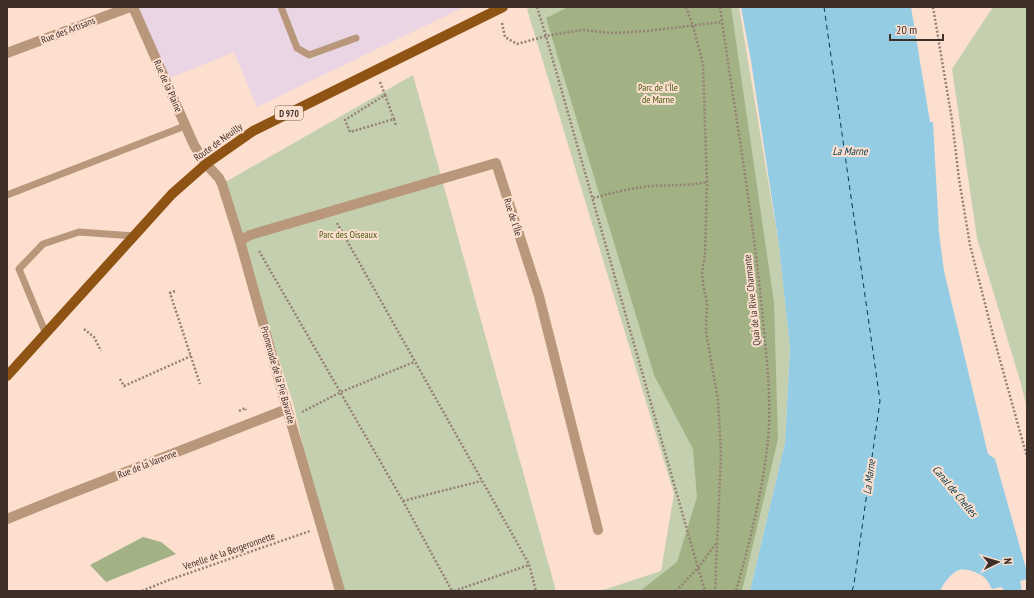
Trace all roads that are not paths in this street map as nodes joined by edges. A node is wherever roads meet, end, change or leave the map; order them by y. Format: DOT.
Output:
graph roads {
  1 [pos="130,7"];
  2 [pos="133,7"];
  3 [pos="280,7"];
  4 [pos="501,8"];
  5 [pos="356,38"];
  6 [pos="7,53"];
  7 [pos="185,126"];
  8 [pos="206,164"];
  9 [pos="7,195"];
  10 [pos="134,236"];
  11 [pos="240,241"];
  12 [pos="46,334"];
  13 [pos="7,376"];
  14 [pos="288,414"];
  15 [pos="7,519"];
  16 [pos="598,530"];
  17 [pos="340,591"];
  1 -- 6 [label="street, Rue des Artisans"];
  2 -- 7 [label="street, Rue de la Plaine"];
  3 -- 5 [label="lane"];
  4 -- 8 [label="main road, Route de Neuilly / D 970"];
  7 -- 8 [label="street, Rue de la Plaine"];
  7 -- 9 [label="lane"];
  8 -- 10 [label="main road, Route de Neuilly / D 970"];
  8 -- 11 [label="street, Promenade de la Pie Bavarde"];
  10 -- 12 [label="main road, Route de Neuilly / D 970"];
  10 -- 12 [label="lane"];
  11 -- 14 [label="street, Promenade de la Pie Bavarde"];
  11 -- 16 [label="street, Rue de l'Île"];
  12 -- 13 [label="main road, Route de Neuilly / D 970"];
  14 -- 15 [label="street, Rue de la Varenne"];
  14 -- 17 [label="street, Promenade de la Pie Bavarde"];
}
